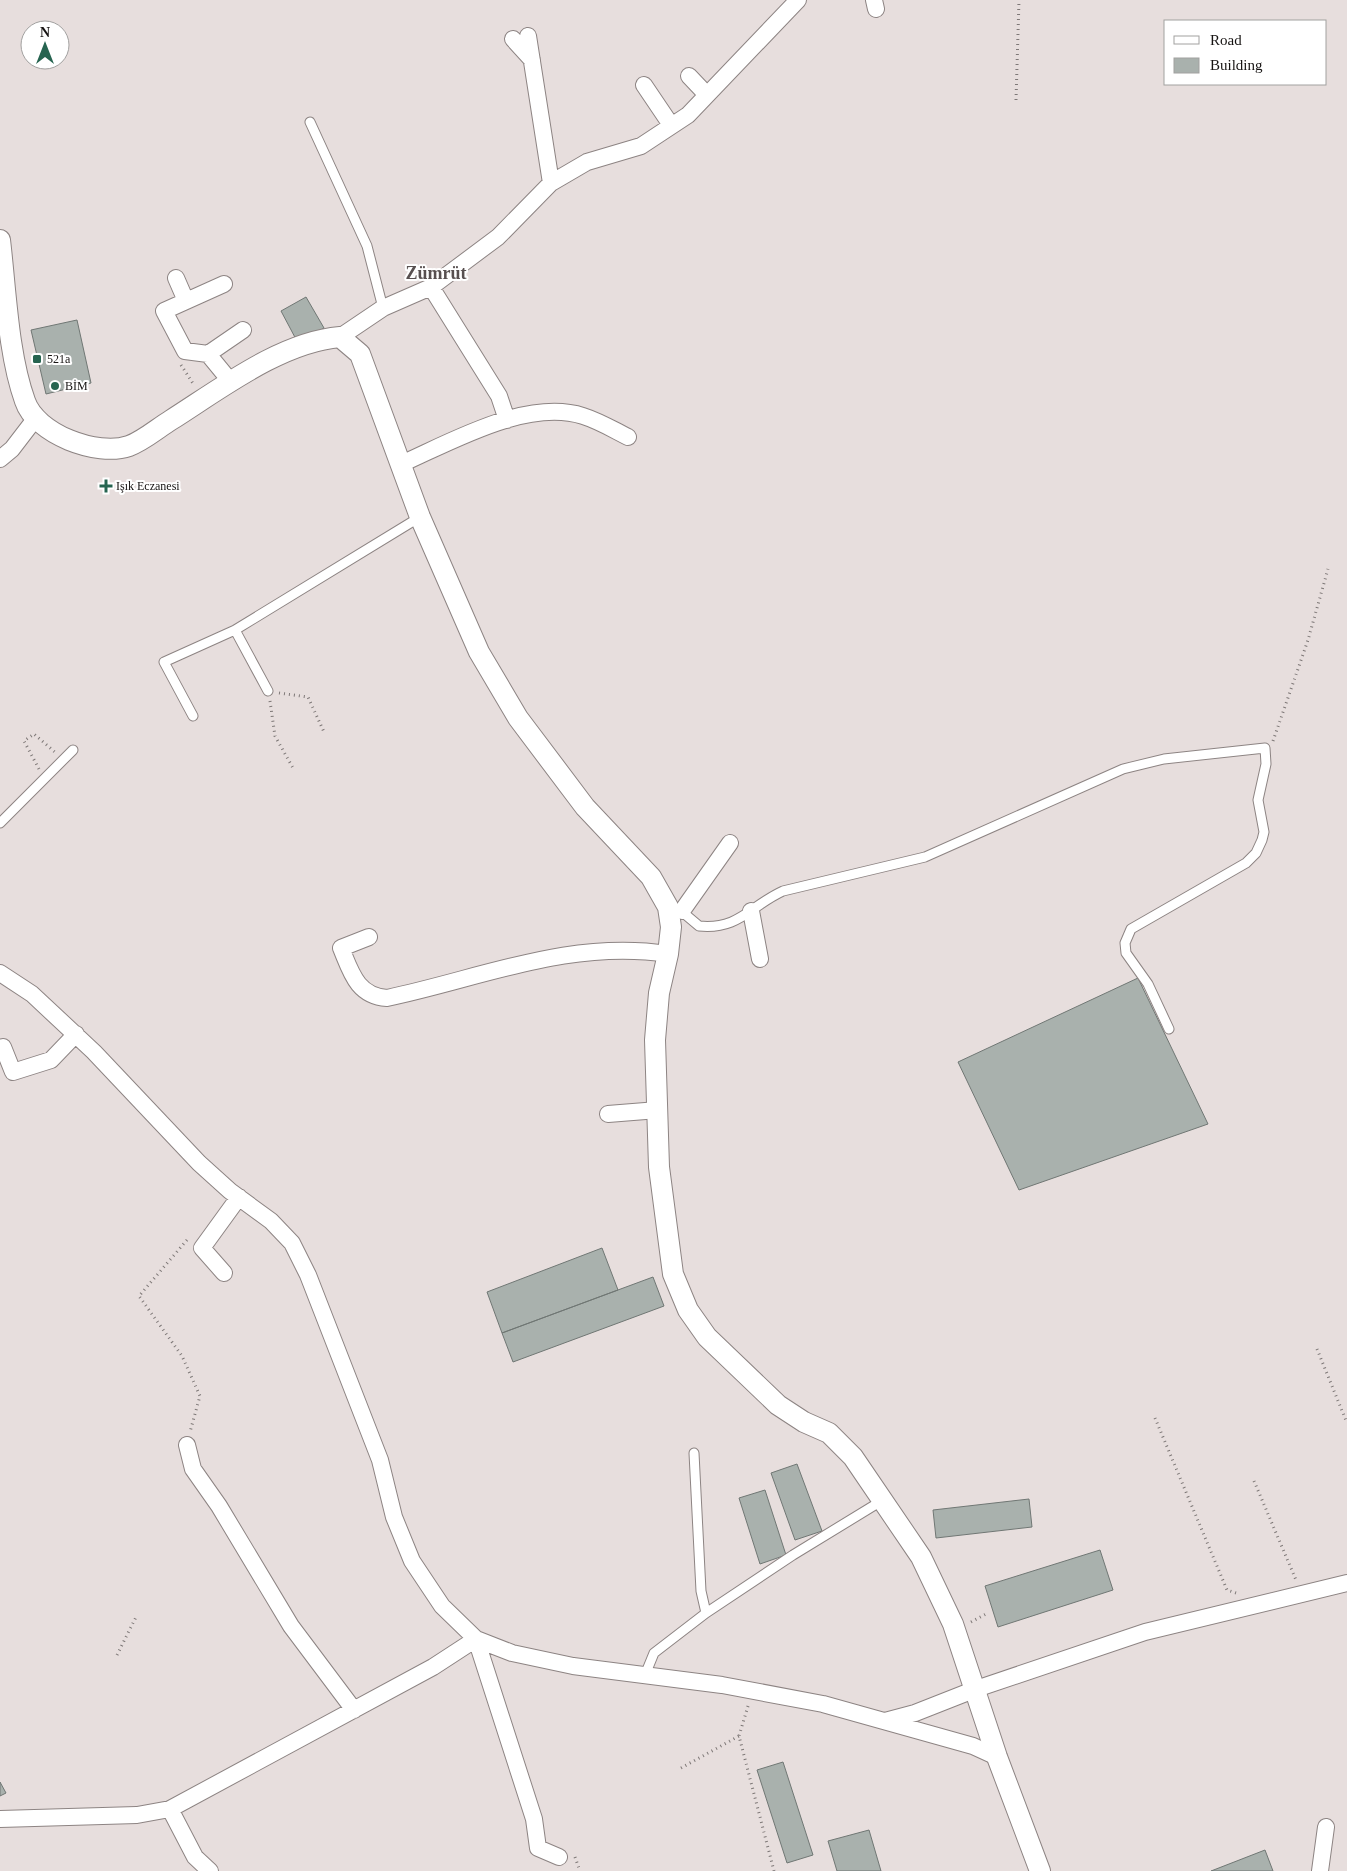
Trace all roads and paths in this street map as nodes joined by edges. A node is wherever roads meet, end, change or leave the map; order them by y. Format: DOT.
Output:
graph roads {
  1 [pos="798,0"];
  2 [pos="1020,0"];
  3 [pos="520,38"];
  4 [pos="689,76"];
  5 [pos="644,85"];
  6 [pos="707,95"];
  7 [pos="1016,100"];
  8 [pos="310,122"];
  9 [pos="671,126"];
  10 [pos="551,182"];
  11 [pos="0,240"];
  12 [pos="176,278"];
  13 [pos="224,284"];
  14 [pos="431,287"];
  15 [pos="186,300"];
  16 [pos="383,308"];
  17 [pos="243,330"];
  18 [pos="340,337"];
  19 [pos="208,354"];
  20 [pos="231,382"];
  21 [pos="35,419"];
  22 [pos="507,420"];
  23 [pos="628,437"];
  24 [pos="0,459"];
  25 [pos="401,464"];
  26 [pos="420,516"];
  27 [pos="1328,569"];
  28 [pos="235,630"];
  29 [pos="268,691"];
  30 [pos="193,716"];
  31 [pos="324,732"];
  32 [pos="1265,748"];
  33 [pos="72,750"];
  34 [pos="63,759"];
  35 [pos="293,768"];
  36 [pos="45,778"];
  37 [pos="0,823"];
  38 [pos="730,843"];
  39 [pos="675,909"];
  40 [pos="751,911"];
  41 [pos="369,936"];
  42 [pos="668,954"];
  43 [pos="760,959"];
  44 [pos="0,972"];
  45 [pos="1169,1029"];
  46 [pos="76,1034"];
  47 [pos="0,1048"];
  48 [pos="6,1076"];
  49 [pos="658,1110"];
  50 [pos="608,1114"];
  51 [pos="239,1197"];
  52 [pos="191,1236"];
  53 [pos="224,1273"];
  54 [pos="1318,1349"];
  55 [pos="1155,1418"];
  56 [pos="1347,1423"];
  57 [pos="187,1445"];
  58 [pos="694,1453"];
  59 [pos="1254,1481"];
  60 [pos="883,1500"];
  61 [pos="1347,1583"];
  62 [pos="1302,1595"];
  63 [pos="1248,1608"];
  64 [pos="706,1613"];
  65 [pos="137,1616"];
  66 [pos="476,1640"];
  67 [pos="117,1655"];
  68 [pos="645,1675"];
  69 [pos="976,1689"];
  70 [pos="752,1690"];
  71 [pos="354,1710"];
  72 [pos="885,1721"];
  73 [pos="739,1736"];
  74 [pos="997,1758"];
  75 [pos="681,1768"];
  76 [pos="170,1808"];
  77 [pos="0,1819"];
  78 [pos="1326,1827"];
  79 [pos="559,1857"];
  80 [pos="210,1871"];
  81 [pos="774,1871"];
  82 [pos="1040,1871"];
  83 [pos="1320,1871"];
  1 -- 6 [label="street"];
  2 -- 7 [label="path"];
  3 -- 10 [label="street"];
  4 -- 6 [label="street"];
  5 -- 9 [label="street"];
  6 -- 9 [label="street"];
  8 -- 16 [label="lane"];
  9 -- 10 [label="street"];
  10 -- 14 [label="street"];
  11 -- 21 [label="street"];
  12 -- 15 [label="street"];
  13 -- 15 [label="street"];
  14 -- 16 [label="street"];
  14 -- 22 [label="street"];
  15 -- 19 [label="street"];
  16 -- 18 [label="street"];
  17 -- 19 [label="street"];
  18 -- 20 [label="street"];
  18 -- 25 [label="street"];
  19 -- 20 [label="street"];
  20 -- 21 [label="street"];
  21 -- 24 [label="street"];
  22 -- 23 [label="street"];
  22 -- 25 [label="street"];
  25 -- 26 [label="street"];
  26 -- 28 [label="lane"];
  26 -- 39 [label="street"];
  27 -- 32 [label="path"];
  28 -- 29 [label="lane"];
  28 -- 30 [label="lane"];
  29 -- 31 [label="path"];
  29 -- 35 [label="path"];
  32 -- 40 [label="lane"];
  32 -- 45 [label="lane"];
  33 -- 34 [label="lane"];
  34 -- 36 [label="lane"];
  34 -- 36 [label="path"];
  36 -- 37 [label="lane"];
  38 -- 39 [label="street"];
  39 -- 40 [label="lane"];
  39 -- 42 [label="street"];
  40 -- 43 [label="street"];
  41 -- 42 [label="street"];
  42 -- 49 [label="street"];
  44 -- 46 [label="street"];
  46 -- 48 [label="street"];
  46 -- 51 [label="street"];
  47 -- 48 [label="street"];
  49 -- 50 [label="street"];
  49 -- 60 [label="street"];
  51 -- 53 [label="street"];
  51 -- 66 [label="street"];
  52 -- 57 [label="path"];
  54 -- 56 [label="path"];
  55 -- 63 [label="path"];
  57 -- 71 [label="street"];
  58 -- 64 [label="lane"];
  59 -- 62 [label="path"];
  60 -- 64 [label="lane"];
  60 -- 69 [label="street"];
  61 -- 62 [label="street"];
  62 -- 63 [label="street"];
  63 -- 69 [label="street"];
  64 -- 68 [label="lane"];
  65 -- 67 [label="path"];
  66 -- 68 [label="street"];
  66 -- 71 [label="street"];
  66 -- 79 [label="street"];
  68 -- 70 [label="street"];
  69 -- 72 [label="street"];
  69 -- 74 [label="street"];
  70 -- 72 [label="street"];
  70 -- 73 [label="path"];
  71 -- 76 [label="street"];
  72 -- 74 [label="street"];
  73 -- 75 [label="path"];
  73 -- 81 [label="path"];
  74 -- 82 [label="street"];
  76 -- 77 [label="street"];
  76 -- 80 [label="street"];
  78 -- 83 [label="street"];
}
